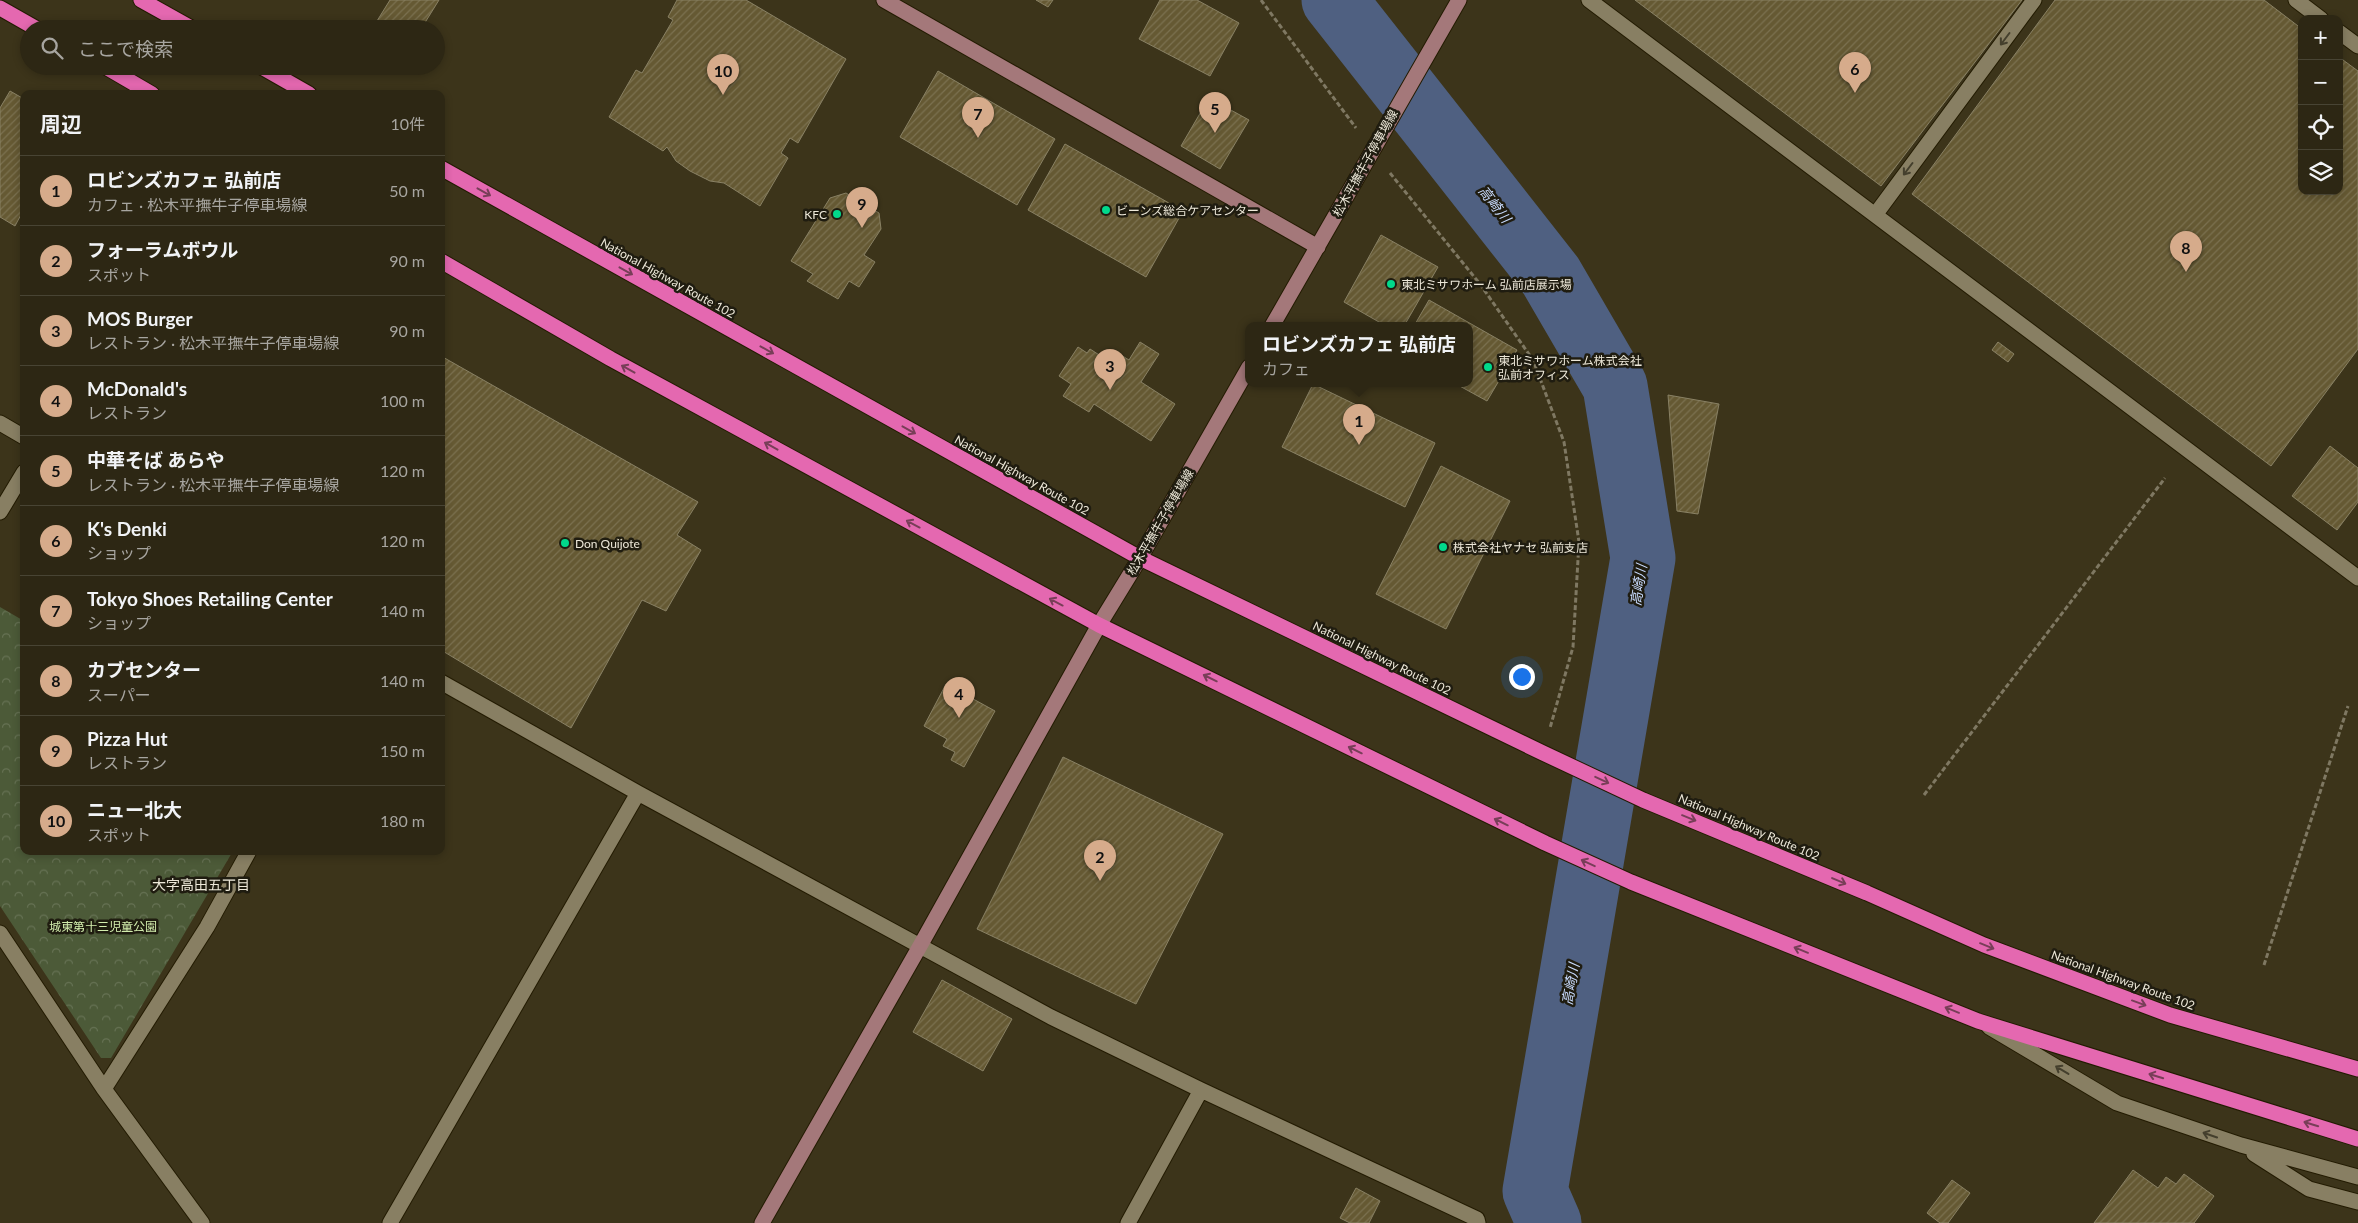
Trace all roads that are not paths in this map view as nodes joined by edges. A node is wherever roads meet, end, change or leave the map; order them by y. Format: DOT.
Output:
graph roads {
  1 [pos="141,0"];
  2 [pos="884,0"];
  3 [pos="1459,0"];
  4 [pos="1589,0"];
  5 [pos="2034,0"];
  6 [pos="2296,0"];
  7 [pos="0,8"];
  8 [pos="2316,15"];
  9 [pos="21,20"];
  10 [pos="177,20"];
  11 [pos="2343,35"];
  12 [pos="2358,46"];
  13 [pos="119,75"];
  14 [pos="276,75"];
  15 [pos="145,90"];
  16 [pos="302,90"];
  17 [pos="445,170"];
  18 [pos="1874,215"];
  19 [pos="1318,247"];
  20 [pos="445,263"];
  21 [pos="1274,322"];
  22 [pos="1245,374"];
  23 [pos="0,423"];
  24 [pos="20,435"];
  25 [pos="20,479"];
  26 [pos="0,512"];
  27 [pos="1140,558"];
  28 [pos="2358,578"];
  29 [pos="1099,625"];
  30 [pos="445,684"];
  31 [pos="638,793"];
  32 [pos="247,855"];
  33 [pos="0,933"];
  34 [pos="920,946"];
  35 [pos="1978,1021"];
  36 [pos="2358,1069"];
  37 [pos="104,1089"];
  38 [pos="1201,1090"];
  39 [pos="2358,1139"];
  40 [pos="2241,1146"];
  41 [pos="2358,1177"];
  42 [pos="2358,1202"];
  43 [pos="202,1223"];
  44 [pos="390,1223"];
  45 [pos="762,1223"];
  46 [pos="1128,1223"];
  47 [pos="1478,1223"];
  1 -- 10 [label="highway"];
  2 -- 19 [label="street"];
  3 -- 19 [label="street, 松木平撫牛子停車場線"];
  4 -- 18 [label="street"];
  5 -- 18 [label="street, one-way"];
  6 -- 8 [label="street"];
  7 -- 9 [label="highway"];
  11 -- 12 [label="street"];
  13 -- 15 [label="highway"];
  14 -- 16 [label="highway"];
  17 -- 27 [label="highway, National Highway Route 102, one-way"];
  18 -- 28 [label="street"];
  19 -- 21 [label="street, 松木平撫牛子停車場線"];
  29 -- 20 [label="highway, one-way"];
  22 -- 27 [label="street, 松木平撫牛子停車場線"];
  23 -- 24 [label="street"];
  25 -- 26 [label="street"];
  27 -- 29 [label="street, 松木平撫牛子停車場線"];
  27 -- 36 [label="highway, National Highway Route 102, one-way"];
  29 -- 34 [label="street, 松木平撫牛子停車場線"];
  35 -- 29 [label="highway, one-way"];
  30 -- 31 [label="street"];
  31 -- 34 [label="street"];
  31 -- 44 [label="street"];
  32 -- 37 [label="street"];
  33 -- 37 [label="street"];
  34 -- 38 [label="street"];
  34 -- 45 [label="street, 松木平撫牛子停車場線"];
  39 -- 35 [label="highway, one-way"];
  40 -- 35 [label="street, one-way"];
  37 -- 43 [label="street"];
  38 -- 46 [label="street"];
  38 -- 47 [label="street"];
  40 -- 41 [label="street"];
  40 -- 42 [label="street"];
}
